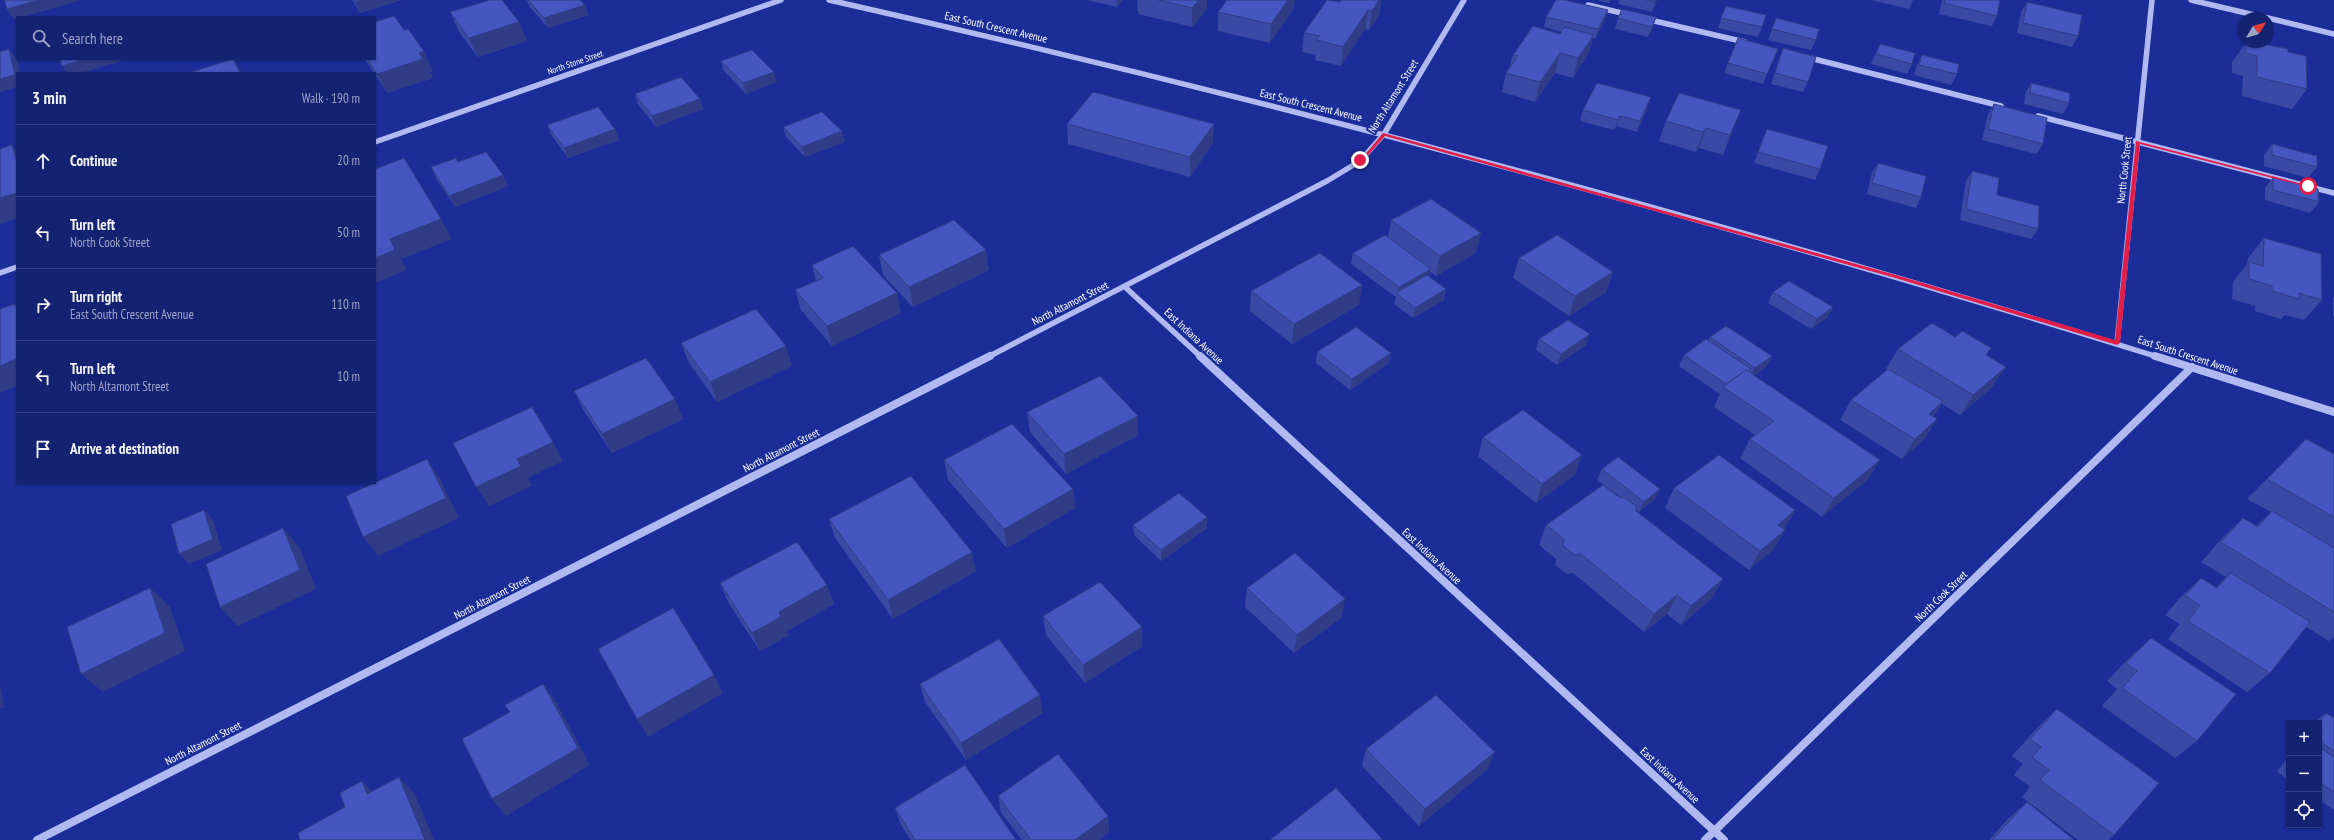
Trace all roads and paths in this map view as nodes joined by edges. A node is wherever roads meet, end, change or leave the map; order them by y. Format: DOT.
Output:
graph roads {
  1 [pos="781,0"];
  2 [pos="829,0"];
  3 [pos="1464,0"];
  4 [pos="2152,0"];
  5 [pos="2191,0"];
  6 [pos="1578,3"];
  7 [pos="2242,12"];
  8 [pos="1636,16"];
  9 [pos="1643,18"];
  10 [pos="2274,20"];
  11 [pos="2334,34"];
  12 [pos="1749,43"];
  13 [pos="1802,56"];
  14 [pos="2007,108"];
  15 [pos="2030,114"];
  16 [pos="1384,134"];
  17 [pos="376,142"];
  18 [pos="2138,142"];
  19 [pos="2334,193"];
  20 [pos="16,267"];
  21 [pos="0,273"];
  22 [pos="1125,287"];
  23 [pos="2117,343"];
  24 [pos="2192,367"];
  25 [pos="2334,412"];
  26 [pos="1714,831"];
  27 [pos="37,840"];
  28 [pos="1705,840"];
  29 [pos="1724,840"];
  1 -- 17 [label="street, North Stone Street"];
  2 -- 16 [label="street, East South Crescent Avenue"];
  3 -- 16 [label="street, North Altamont Street"];
  4 -- 18 [label="street, North Cook Street"];
  5 -- 7 [label="street"];
  6 -- 8 [label="street"];
  9 -- 12 [label="street"];
  10 -- 11 [label="street"];
  13 -- 14 [label="street"];
  15 -- 18 [label="street"];
  16 -- 22 [label="street, North Altamont Street"];
  16 -- 23 [label="street, East South Crescent Avenue"];
  18 -- 19 [label="street"];
  18 -- 23 [label="street, North Cook Street"];
  20 -- 21 [label="street"];
  22 -- 26 [label="street, East Indiana Avenue"];
  22 -- 27 [label="street, North Altamont Street"];
  23 -- 24 [label="street, East South Crescent Avenue"];
  24 -- 25 [label="street, East South Crescent Avenue"];
  24 -- 26 [label="street, North Cook Street"];
  26 -- 28 [label="street, North Cook Street"];
  26 -- 29 [label="street, East Indiana Avenue"];
}
